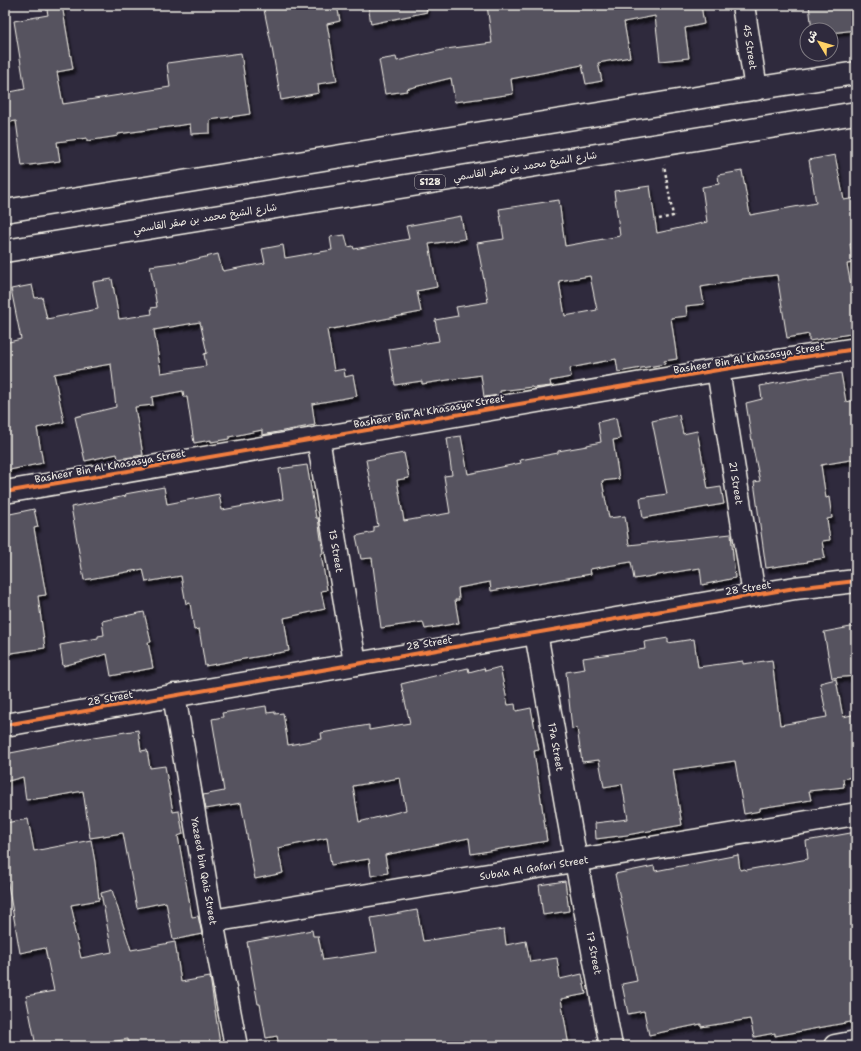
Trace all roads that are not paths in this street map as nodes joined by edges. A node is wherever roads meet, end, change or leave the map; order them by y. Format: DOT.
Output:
graph roads {
  1 [pos="743,5"];
  2 [pos="856,73"];
  3 [pos="756,89"];
  4 [pos="856,113"];
  5 [pos="5,210"];
  6 [pos="5,251"];
  7 [pos="856,349"];
  8 [pos="718,370"];
  9 [pos="318,438"];
  10 [pos="5,492"];
  11 [pos="856,581"];
  12 [pos="754,595"];
  13 [pos="536,633"];
  14 [pos="355,663"];
  15 [pos="174,695"];
  16 [pos="5,725"];
  17 [pos="856,814"];
  18 [pos="576,861"];
  19 [pos="212,921"];
  20 [pos="856,1042"];
  21 [pos="236,1046"];
  22 [pos="611,1046"];
  23 [pos="835,1046"];
  1 -- 3 [label="street, 45 Street"];
  2 -- 3 [label="street"];
  3 -- 5 [label="street"];
  4 -- 6 [label="street, شارع الشيخ محمد بن صقر القاسمي / S128"];
  7 -- 8 [label="street, Basheer Bin Al Khasasya Street"];
  8 -- 9 [label="street, Basheer Bin Al Khasasya Street"];
  8 -- 12 [label="street, 21 Street"];
  9 -- 10 [label="street, Basheer Bin Al Khasasya Street"];
  9 -- 14 [label="street, 13 Street"];
  11 -- 12 [label="street, 28 Street"];
  12 -- 13 [label="street, 28 Street"];
  13 -- 14 [label="street, 28 Street"];
  13 -- 18 [label="street, 17a Street"];
  14 -- 15 [label="street, 28 Street"];
  15 -- 16 [label="street, 28 Street"];
  15 -- 19 [label="street, Yazeed bin Qais Street"];
  17 -- 18 [label="street, Suba'a Al Gafari Street"];
  18 -- 19 [label="street, Suba'a Al Gafari Street"];
  18 -- 22 [label="street, 17 Street"];
  19 -- 21 [label="street, Yazeed bin Qais Street"];
  20 -- 23 [label="street"];
}
